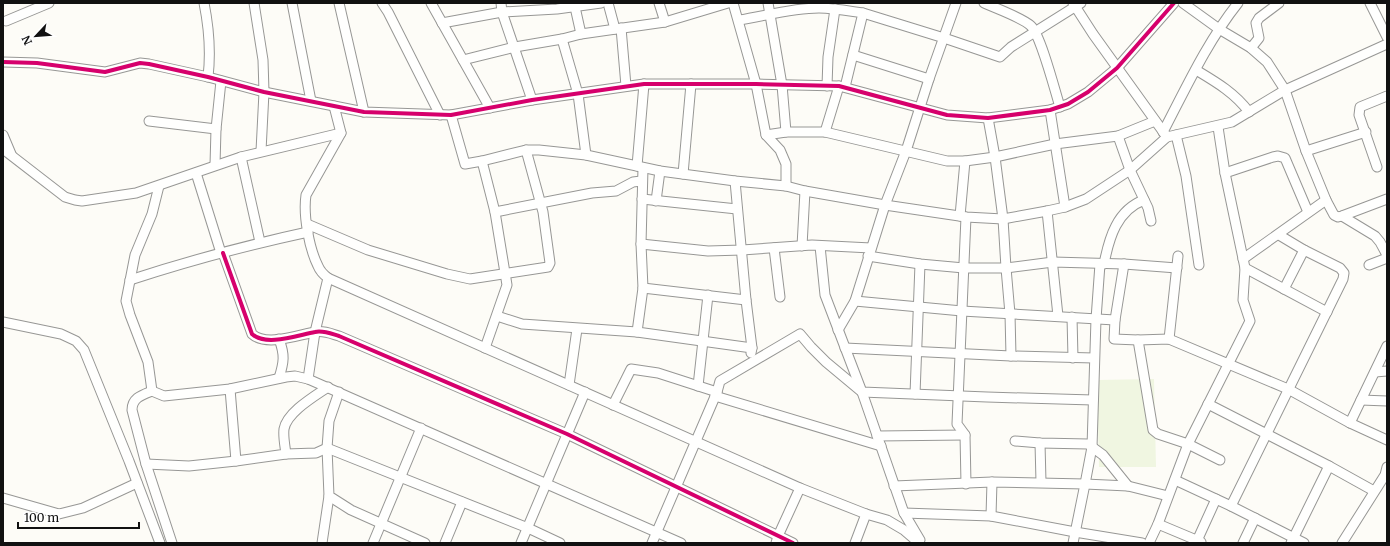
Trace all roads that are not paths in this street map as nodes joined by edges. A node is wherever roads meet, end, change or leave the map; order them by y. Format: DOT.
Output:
graph roads {
  1 [pos="49,3"];
  2 [pos="204,3"];
  3 [pos="254,3"];
  4 [pos="292,3"];
  5 [pos="339,3"];
  6 [pos="382,3"];
  7 [pos="431,3"];
  8 [pos="601,3"];
  9 [pos="608,3"];
  10 [pos="659,3"];
  11 [pos="728,3"];
  12 [pos="733,3"];
  13 [pos="768,3"];
  14 [pos="956,3"];
  15 [pos="984,3"];
  16 [pos="1174,3"];
  17 [pos="1183,3"];
  18 [pos="1238,3"];
  19 [pos="1279,3"];
  20 [pos="1370,3"];
  21 [pos="1076,4"];
  22 [pos="818,6"];
  23 [pos="502,7"];
  24 [pos="575,7"];
  25 [pos="835,9"];
  26 [pos="863,13"];
  27 [pos="770,15"];
  28 [pos="739,20"];
  29 [pos="6,21"];
  30 [pos="665,22"];
  31 [pos="442,23"];
  32 [pos="618,28"];
  33 [pos="1219,29"];
  34 [pos="1035,31"];
  35 [pos="581,34"];
  36 [pos="944,38"];
  37 [pos="562,39"];
  38 [pos="1387,43"];
  39 [pos="515,47"];
  40 [pos="1251,48"];
  41 [pos="853,55"];
  42 [pos="463,60"];
  43 [pos="3,62"];
  44 [pos="1117,68"];
  45 [pos="1196,70"];
  46 [pos="208,77"];
  47 [pos="929,79"];
  48 [pos="221,81"];
  49 [pos="644,84"];
  50 [pos="691,84"];
  51 [pos="756,84"];
  52 [pos="782,85"];
  53 [pos="626,86"];
  54 [pos="827,86"];
  55 [pos="842,87"];
  56 [pos="1285,90"];
  57 [pos="264,92"];
  58 [pos="578,94"];
  59 [pos="1387,96"];
  60 [pos="532,100"];
  61 [pos="311,101"];
  62 [pos="334,106"];
  63 [pos="920,107"];
  64 [pos="1060,107"];
  65 [pos="490,108"];
  66 [pos="1050,110"];
  67 [pos="364,112"];
  68 [pos="1249,112"];
  69 [pos="440,115"];
  70 [pos="451,115"];
  71 [pos="988,118"];
  72 [pos="149,121"];
  73 [pos="1155,121"];
  74 [pos="1218,127"];
  75 [pos="216,129"];
  76 [pos="786,132"];
  77 [pos="825,132"];
  78 [pos="1366,132"];
  79 [pos="341,133"];
  80 [pos="3,135"];
  81 [pos="766,135"];
  82 [pos="1169,135"];
  83 [pos="1118,136"];
  84 [pos="1055,144"];
  85 [pos="3,149"];
  86 [pos="526,150"];
  87 [pos="261,151"];
  88 [pos="906,151"];
  89 [pos="1306,151"];
  90 [pos="11,155"];
  91 [pos="586,155"];
  92 [pos="241,157"];
  93 [pos="995,157"];
  94 [pos="965,161"];
  95 [pos="482,162"];
  96 [pos="216,165"];
  97 [pos="640,167"];
  98 [pos="1377,167"];
  99 [pos="1130,170"];
  100 [pos="660,171"];
  101 [pos="196,173"];
  102 [pos="1224,173"];
  103 [pos="683,174"];
  104 [pos="641,181"];
  105 [pos="735,181"];
  106 [pos="159,186"];
  107 [pos="786,186"];
  108 [pos="805,191"];
  109 [pos="642,199"];
  110 [pos="1387,199"];
  111 [pos="1144,200"];
  112 [pos="1326,200"];
  113 [pos="656,201"];
  114 [pos="541,203"];
  115 [pos="885,205"];
  116 [pos="1066,207"];
  117 [pos="737,209"];
  118 [pos="1047,211"];
  119 [pos="495,212"];
  120 [pos="1308,212"];
  121 [pos="1342,216"];
  122 [pos="963,217"];
  123 [pos="1003,219"];
  124 [pos="1151,221"];
  125 [pos="308,228"];
  126 [pos="1279,235"];
  127 [pos="260,242"];
  128 [pos="641,244"];
  129 [pos="802,246"];
  130 [pos="820,246"];
  131 [pos="774,248"];
  132 [pos="742,250"];
  133 [pos="1304,250"];
  134 [pos="870,252"];
  135 [pos="222,253"];
  136 [pos="1178,256"];
  137 [pos="1387,257"];
  138 [pos="1052,262"];
  139 [pos="920,264"];
  140 [pos="1102,264"];
  141 [pos="1124,264"];
  142 [pos="1244,264"];
  143 [pos="1198,265"];
  144 [pos="1369,265"];
  145 [pos="964,268"];
  146 [pos="1006,268"];
  147 [pos="1177,268"];
  148 [pos="505,273"];
  149 [pos="328,278"];
  150 [pos="130,280"];
  151 [pos="643,288"];
  152 [pos="1284,289"];
  153 [pos="708,295"];
  154 [pos="780,297"];
  155 [pos="746,300"];
  156 [pos="855,301"];
  157 [pos="918,307"];
  158 [pos="962,311"];
  159 [pos="1327,312"];
  160 [pos="1010,314"];
  161 [pos="497,316"];
  162 [pos="1058,316"];
  163 [pos="1072,317"];
  164 [pos="1096,319"];
  165 [pos="1115,320"];
  166 [pos="3,322"];
  167 [pos="577,329"];
  168 [pos="838,330"];
  169 [pos="315,332"];
  170 [pos="637,332"];
  171 [pos="279,339"];
  172 [pos="1169,339"];
  173 [pos="1138,340"];
  174 [pos="704,341"];
  175 [pos="1387,346"];
  176 [pos="485,348"];
  177 [pos="752,348"];
  178 [pos="845,348"];
  179 [pos="916,351"];
  180 [pos="960,353"];
  181 [pos="1011,356"];
  182 [pos="1073,358"];
  183 [pos="1094,358"];
  184 [pos="749,364"];
  185 [pos="1229,364"];
  186 [pos="1387,371"];
  187 [pos="1375,372"];
  188 [pos="279,378"];
  189 [pos="308,379"];
  190 [pos="328,386"];
  191 [pos="569,386"];
  192 [pos="698,386"];
  193 [pos="1288,389"];
  194 [pos="230,390"];
  195 [pos="152,391"];
  196 [pos="339,392"];
  197 [pos="585,392"];
  198 [pos="862,392"];
  199 [pos="716,394"];
  200 [pos="915,394"];
  201 [pos="959,396"];
  202 [pos="1093,400"];
  203 [pos="1361,400"];
  204 [pos="1387,401"];
  205 [pos="1208,404"];
  206 [pos="613,405"];
  207 [pos="1350,423"];
  208 [pos="420,428"];
  209 [pos="567,434"];
  210 [pos="965,435"];
  211 [pos="1266,435"];
  212 [pos="877,436"];
  213 [pos="1387,440"];
  214 [pos="1015,441"];
  215 [pos="695,442"];
  216 [pos="1040,443"];
  217 [pos="1188,444"];
  218 [pos="881,446"];
  219 [pos="1092,447"];
  220 [pos="327,448"];
  221 [pos="286,454"];
  222 [pos="1220,460"];
  223 [pos="236,461"];
  224 [pos="146,464"];
  225 [pos="1329,466"];
  226 [pos="1386,472"];
  227 [pos="400,477"];
  228 [pos="1175,480"];
  229 [pos="992,482"];
  230 [pos="1041,482"];
  231 [pos="137,483"];
  232 [pos="546,484"];
  233 [pos="966,484"];
  234 [pos="1085,484"];
  235 [pos="894,486"];
  236 [pos="1128,486"];
  237 [pos="677,487"];
  238 [pos="800,488"];
  239 [pos="1374,491"];
  240 [pos="329,496"];
  241 [pos="1168,496"];
  242 [pos="3,498"];
  243 [pos="1216,499"];
  244 [pos="462,502"];
  245 [pos="1231,506"];
  246 [pos="904,513"];
  247 [pos="866,514"];
  248 [pos="991,516"];
  249 [pos="1255,518"];
  250 [pos="382,524"];
  251 [pos="1158,524"];
  252 [pos="528,528"];
  253 [pos="656,532"];
  254 [pos="1074,532"];
  255 [pos="777,539"];
  256 [pos="1292,540"];
  257 [pos="1198,542"];
  258 [pos="160,543"];
  259 [pos="172,543"];
  260 [pos="322,543"];
  261 [pos="373,543"];
  262 [pos="425,543"];
  263 [pos="444,543"];
  264 [pos="521,543"];
  265 [pos="560,543"];
  266 [pos="652,543"];
  267 [pos="680,543"];
  268 [pos="793,543"];
  269 [pos="855,543"];
  270 [pos="921,543"];
  271 [pos="1073,543"];
  272 [pos="1142,543"];
  273 [pos="1149,543"];
  274 [pos="1243,543"];
  275 [pos="1304,543"];
  276 [pos="1342,543"];
  1 -- 29 [label="street"];
  2 -- 46 [label="street"];
  3 -- 57 [label="street"];
  4 -- 61 [label="street"];
  5 -- 67 [label="street"];
  6 -- 69 [label="street"];
  7 -- 31 [label="street"];
  8 -- 24 [label="street"];
  9 -- 32 [label="street"];
  10 -- 30 [label="street"];
  11 -- 30 [label="street"];
  12 -- 28 [label="street"];
  13 -- 27 [label="street"];
  14 -- 36 [label="street"];
  15 -- 34 [label="street"];
  16 -- 44 [label="street"];
  17 -- 33 [label="street"];
  18 -- 33 [label="street"];
  19 -- 40 [label="street"];
  20 -- 38 [label="street"];
  21 -- 34 [label="street"];
  21 -- 44 [label="street"];
  22 -- 25 [label="street"];
  22 -- 27 [label="street"];
  23 -- 24 [label="street"];
  23 -- 31 [label="street"];
  23 -- 39 [label="street"];
  24 -- 35 [label="street"];
  25 -- 26 [label="street"];
  25 -- 54 [label="street"];
  26 -- 36 [label="street"];
  26 -- 41 [label="street"];
  27 -- 28 [label="street"];
  27 -- 52 [label="street"];
  28 -- 51 [label="street"];
  30 -- 32 [label="street"];
  31 -- 42 [label="street"];
  32 -- 35 [label="street"];
  32 -- 53 [label="street"];
  33 -- 40 [label="street"];
  33 -- 45 [label="street"];
  34 -- 36 [label="street"];
  34 -- 64 [label="street"];
  35 -- 37 [label="street"];
  36 -- 47 [label="street"];
  37 -- 39 [label="street"];
  37 -- 58 [label="street"];
  38 -- 56 [label="street"];
  39 -- 42 [label="street"];
  39 -- 60 [label="street"];
  40 -- 56 [label="street"];
  41 -- 47 [label="street"];
  41 -- 55 [label="street"];
  42 -- 65 [label="street"];
  43 -- 46 [label="street"];
  44 -- 64 [label="street"];
  44 -- 73 [label="street"];
  45 -- 68 [label="street"];
  45 -- 82 [label="street"];
  46 -- 48 [label="street"];
  47 -- 63 [label="street"];
  48 -- 57 [label="street"];
  48 -- 75 [label="street"];
  49 -- 50 [label="street"];
  49 -- 53 [label="street"];
  49 -- 97 [label="street"];
  50 -- 51 [label="street"];
  50 -- 103 [label="street"];
  51 -- 52 [label="street"];
  51 -- 81 [label="street"];
  52 -- 54 [label="street"];
  52 -- 76 [label="street"];
  53 -- 58 [label="street"];
  54 -- 55 [label="street"];
  55 -- 63 [label="street"];
  55 -- 77 [label="street"];
  56 -- 68 [label="street"];
  56 -- 89 [label="street"];
  57 -- 61 [label="street"];
  57 -- 87 [label="street"];
  58 -- 60 [label="street"];
  58 -- 91 [label="street"];
  59 -- 78 [label="street"];
  60 -- 65 [label="street"];
  61 -- 62 [label="street"];
  62 -- 67 [label="street"];
  62 -- 79 [label="street"];
  63 -- 71 [label="street"];
  63 -- 88 [label="street"];
  64 -- 66 [label="street"];
  65 -- 70 [label="street"];
  66 -- 71 [label="street"];
  66 -- 84 [label="street"];
  67 -- 69 [label="street"];
  68 -- 74 [label="street"];
  69 -- 70 [label="street"];
  70 -- 95 [label="street"];
  71 -- 93 [label="street"];
  72 -- 75 [label="street"];
  73 -- 82 [label="street"];
  73 -- 83 [label="street"];
  74 -- 82 [label="street"];
  74 -- 102 [label="street"];
  75 -- 96 [label="street"];
  76 -- 77 [label="street"];
  76 -- 81 [label="street"];
  77 -- 88 [label="street"];
  78 -- 89 [label="street"];
  78 -- 98 [label="street"];
  79 -- 87 [label="street"];
  79 -- 125 [label="street"];
  80 -- 90 [label="street"];
  81 -- 107 [label="street"];
  82 -- 99 [label="street"];
  82 -- 143 [label="street"];
  83 -- 84 [label="street"];
  83 -- 99 [label="street"];
  84 -- 93 [label="street"];
  84 -- 116 [label="street"];
  85 -- 90 [label="street"];
  86 -- 91 [label="street"];
  86 -- 95 [label="street"];
  86 -- 114 [label="street"];
  87 -- 92 [label="street"];
  88 -- 94 [label="street"];
  88 -- 115 [label="street"];
  89 -- 112 [label="street"];
  90 -- 106 [label="street"];
  91 -- 97 [label="street"];
  92 -- 96 [label="street"];
  92 -- 127 [label="street"];
  93 -- 94 [label="street"];
  93 -- 123 [label="street"];
  94 -- 122 [label="street"];
  95 -- 119 [label="street"];
  96 -- 101 [label="street"];
  97 -- 100 [label="street"];
  97 -- 104 [label="street"];
  99 -- 111 [label="street"];
  99 -- 116 [label="street"];
  100 -- 103 [label="street"];
  100 -- 113 [label="street"];
  101 -- 106 [label="street"];
  101 -- 135 [label="street"];
  102 -- 120 [label="street"];
  102 -- 142 [label="street"];
  103 -- 105 [label="street"];
  104 -- 109 [label="street"];
  104 -- 114 [label="street"];
  105 -- 107 [label="street"];
  105 -- 117 [label="street"];
  106 -- 150 [label="street"];
  107 -- 108 [label="street"];
  108 -- 115 [label="street"];
  108 -- 129 [label="street"];
  109 -- 113 [label="street"];
  109 -- 128 [label="street"];
  110 -- 121 [label="street"];
  111 -- 124 [label="street"];
  111 -- 140 [label="street"];
  112 -- 120 [label="street"];
  112 -- 121 [label="street"];
  113 -- 117 [label="street"];
  114 -- 119 [label="street"];
  114 -- 148 [label="street"];
  115 -- 122 [label="street"];
  115 -- 134 [label="street"];
  116 -- 118 [label="street"];
  117 -- 132 [label="street"];
  118 -- 123 [label="street"];
  118 -- 138 [label="street"];
  119 -- 148 [label="street"];
  120 -- 126 [label="street"];
  121 -- 137 [label="street"];
  122 -- 123 [label="street"];
  122 -- 145 [label="street"];
  123 -- 146 [label="street"];
  125 -- 127 [label="street"];
  125 -- 148 [label="street"];
  125 -- 149 [label="street"];
  126 -- 133 [label="street"];
  126 -- 142 [label="street"];
  127 -- 135 [label="street"];
  128 -- 132 [label="street"];
  128 -- 151 [label="street"];
  129 -- 130 [label="street"];
  129 -- 131 [label="street"];
  130 -- 134 [label="street"];
  130 -- 168 [label="street"];
  131 -- 132 [label="street"];
  131 -- 154 [label="street"];
  132 -- 155 [label="street"];
  133 -- 152 [label="street"];
  133 -- 159 [label="street"];
  134 -- 139 [label="street"];
  134 -- 156 [label="street"];
  135 -- 150 [label="street"];
  135 -- 171 [label="street"];
  136 -- 147 [label="street"];
  137 -- 144 [label="street"];
  138 -- 140 [label="street"];
  138 -- 146 [label="street"];
  138 -- 162 [label="street"];
  139 -- 145 [label="street"];
  139 -- 157 [label="street"];
  140 -- 141 [label="street"];
  140 -- 164 [label="street"];
  141 -- 147 [label="street"];
  141 -- 165 [label="street"];
  142 -- 152 [label="street"];
  142 -- 185 [label="street"];
  145 -- 146 [label="street"];
  145 -- 158 [label="street"];
  146 -- 160 [label="street"];
  147 -- 172 [label="street"];
  148 -- 161 [label="street"];
  149 -- 169 [label="street"];
  149 -- 176 [label="street"];
  150 -- 195 [label="street"];
  151 -- 153 [label="street"];
  151 -- 170 [label="street"];
  152 -- 159 [label="street"];
  153 -- 155 [label="street"];
  153 -- 174 [label="street"];
  155 -- 177 [label="street"];
  156 -- 157 [label="street"];
  156 -- 168 [label="street"];
  157 -- 158 [label="street"];
  157 -- 179 [label="street"];
  158 -- 160 [label="street"];
  158 -- 180 [label="street"];
  159 -- 193 [label="street"];
  160 -- 162 [label="street"];
  160 -- 181 [label="street"];
  161 -- 167 [label="street"];
  161 -- 176 [label="street"];
  162 -- 163 [label="street"];
  163 -- 164 [label="street"];
  163 -- 182 [label="street"];
  164 -- 165 [label="street"];
  164 -- 183 [label="street"];
  165 -- 173 [label="street"];
  166 -- 231 [label="street"];
  167 -- 170 [label="street"];
  167 -- 191 [label="street"];
  168 -- 178 [label="street"];
  169 -- 171 [label="street"];
  169 -- 189 [label="street"];
  169 -- 209 [label="street"];
  170 -- 174 [label="street"];
  171 -- 188 [label="street"];
  172 -- 173 [label="street"];
  172 -- 185 [label="street"];
  173 -- 217 [label="street"];
  174 -- 177 [label="street"];
  174 -- 192 [label="street"];
  175 -- 187 [label="street"];
  176 -- 191 [label="street"];
  177 -- 184 [label="street"];
  178 -- 179 [label="street"];
  178 -- 198 [label="street"];
  179 -- 180 [label="street"];
  179 -- 200 [label="street"];
  180 -- 181 [label="street"];
  180 -- 201 [label="street"];
  181 -- 182 [label="street"];
  182 -- 183 [label="street"];
  183 -- 202 [label="street"];
  184 -- 198 [label="street"];
  184 -- 199 [label="street"];
  185 -- 193 [label="street"];
  185 -- 205 [label="street"];
  186 -- 187 [label="street"];
  187 -- 203 [label="street"];
  188 -- 189 [label="street"];
  188 -- 194 [label="street"];
  189 -- 190 [label="street"];
  190 -- 196 [label="street"];
  190 -- 221 [label="street"];
  191 -- 197 [label="street"];
  192 -- 199 [label="street"];
  192 -- 206 [label="street"];
  193 -- 207 [label="street"];
  193 -- 211 [label="street"];
  194 -- 195 [label="street"];
  194 -- 223 [label="street"];
  195 -- 224 [label="street"];
  196 -- 208 [label="street"];
  196 -- 220 [label="street"];
  197 -- 206 [label="street"];
  197 -- 209 [label="street"];
  198 -- 200 [label="street"];
  198 -- 212 [label="street"];
  199 -- 215 [label="street"];
  199 -- 218 [label="street"];
  200 -- 201 [label="street"];
  201 -- 202 [label="street"];
  201 -- 210 [label="street"];
  202 -- 219 [label="street"];
  203 -- 204 [label="street"];
  203 -- 207 [label="street"];
  205 -- 211 [label="street"];
  205 -- 217 [label="street"];
  206 -- 215 [label="street"];
  207 -- 213 [label="street"];
  208 -- 227 [label="street"];
  208 -- 232 [label="street"];
  209 -- 232 [label="street"];
  209 -- 237 [label="street"];
  210 -- 212 [label="street"];
  210 -- 233 [label="street"];
  211 -- 225 [label="street"];
  211 -- 245 [label="street"];
  212 -- 218 [label="street"];
  214 -- 216 [label="street"];
  215 -- 237 [label="street"];
  215 -- 238 [label="street"];
  216 -- 219 [label="street"];
  216 -- 230 [label="street"];
  217 -- 222 [label="street"];
  217 -- 228 [label="street"];
  218 -- 235 [label="street"];
  219 -- 234 [label="street"];
  219 -- 236 [label="street"];
  220 -- 221 [label="street"];
  220 -- 227 [label="street"];
  220 -- 240 [label="street"];
  221 -- 223 [label="street"];
  223 -- 224 [label="street"];
  224 -- 259 [label="street"];
  225 -- 239 [label="street"];
  225 -- 256 [label="street"];
  226 -- 239 [label="street"];
  227 -- 244 [label="street"];
  227 -- 250 [label="street"];
  228 -- 241 [label="street"];
  228 -- 243 [label="street"];
  229 -- 230 [label="street"];
  229 -- 233 [label="street"];
  229 -- 248 [label="street"];
  230 -- 234 [label="street"];
  231 -- 242 [label="street"];
  231 -- 258 [label="street"];
  232 -- 252 [label="street"];
  232 -- 253 [label="street"];
  233 -- 235 [label="street"];
  234 -- 236 [label="street"];
  234 -- 254 [label="street"];
  235 -- 246 [label="street"];
  236 -- 241 [label="street"];
  237 -- 253 [label="street"];
  237 -- 255 [label="street"];
  238 -- 247 [label="street"];
  238 -- 255 [label="street"];
  239 -- 276 [label="street"];
  240 -- 250 [label="street"];
  240 -- 260 [label="street"];
  241 -- 251 [label="street"];
  243 -- 245 [label="street"];
  243 -- 257 [label="street"];
  244 -- 252 [label="street"];
  244 -- 263 [label="street"];
  245 -- 249 [label="street"];
  246 -- 248 [label="street"];
  246 -- 270 [label="street"];
  247 -- 269 [label="street"];
  247 -- 270 [label="street"];
  248 -- 254 [label="street"];
  249 -- 256 [label="street"];
  249 -- 274 [label="street"];
  250 -- 261 [label="street"];
  250 -- 262 [label="street"];
  251 -- 257 [label="street"];
  251 -- 273 [label="street"];
  252 -- 264 [label="street"];
  252 -- 265 [label="street"];
  253 -- 266 [label="street"];
  253 -- 267 [label="street"];
  254 -- 271 [label="street"];
  254 -- 272 [label="street"];
  255 -- 268 [label="street"];
  256 -- 275 [label="street"];
}
